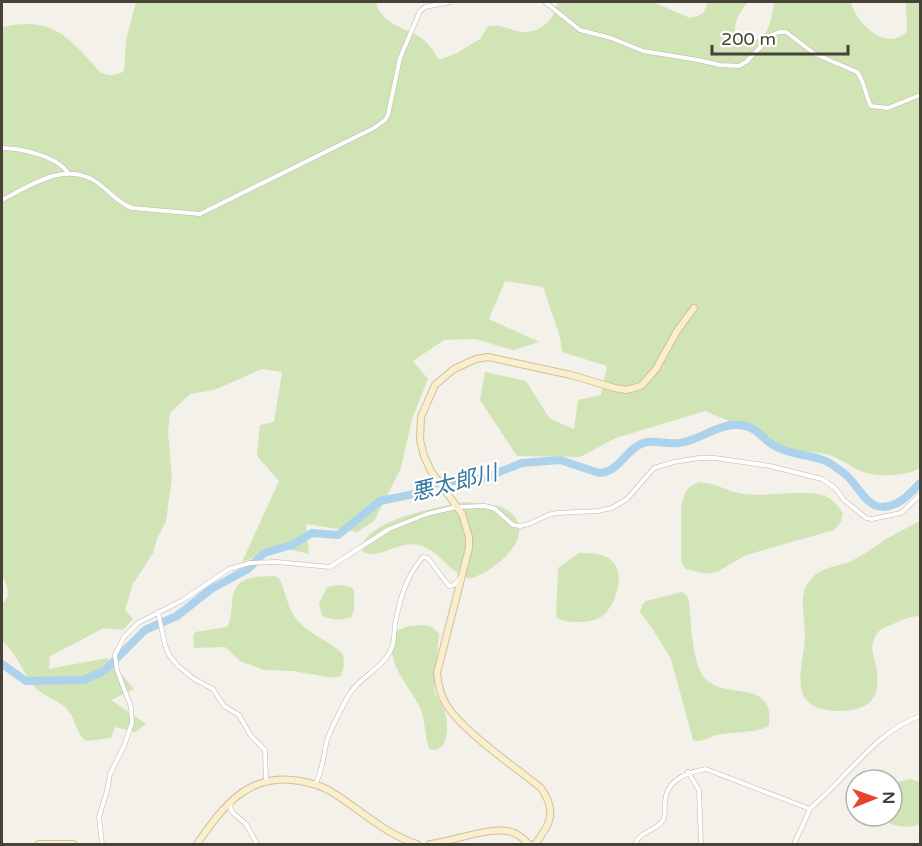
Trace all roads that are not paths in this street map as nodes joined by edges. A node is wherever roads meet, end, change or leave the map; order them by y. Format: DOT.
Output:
graph roads {
  1 [pos="450,2"];
  2 [pos="545,2"];
  3 [pos="921,95"];
  4 [pos="2,148"];
  5 [pos="69,173"];
  6 [pos="2,200"];
  7 [pos="694,308"];
  8 [pos="921,495"];
  9 [pos="456,507"];
  10 [pos="462,576"];
  11 [pos="158,612"];
  12 [pos="921,716"];
  13 [pos="688,772"];
  14 [pos="266,782"];
  15 [pos="315,784"];
  16 [pos="233,798"];
  17 [pos="810,809"];
  18 [pos="39,844"];
  19 [pos="67,844"];
  20 [pos="73,844"];
  21 [pos="102,844"];
  22 [pos="197,844"];
  23 [pos="257,844"];
  24 [pos="417,844"];
  25 [pos="430,844"];
  26 [pos="529,844"];
  27 [pos="535,844"];
  28 [pos="635,844"];
  29 [pos="701,844"];
  30 [pos="794,844"];
  1 -- 5 [label="street"];
  2 -- 3 [label="street"];
  4 -- 5 [label="street"];
  5 -- 6 [label="street"];
  7 -- 9 [label="street"];
  8 -- 9 [label="street"];
  9 -- 10 [label="street"];
  9 -- 11 [label="street"];
  10 -- 15 [label="street"];
  10 -- 27 [label="street"];
  11 -- 14 [label="street"];
  11 -- 21 [label="street"];
  12 -- 17 [label="street"];
  13 -- 17 [label="street"];
  13 -- 28 [label="street"];
  13 -- 29 [label="street"];
  14 -- 15 [label="street"];
  14 -- 16 [label="street"];
  15 -- 24 [label="street"];
  16 -- 22 [label="street"];
  16 -- 23 [label="street"];
  17 -- 30 [label="street"];
  18 -- 19 [label="street"];
  19 -- 20 [label="street"];
  25 -- 26 [label="street"];
}
